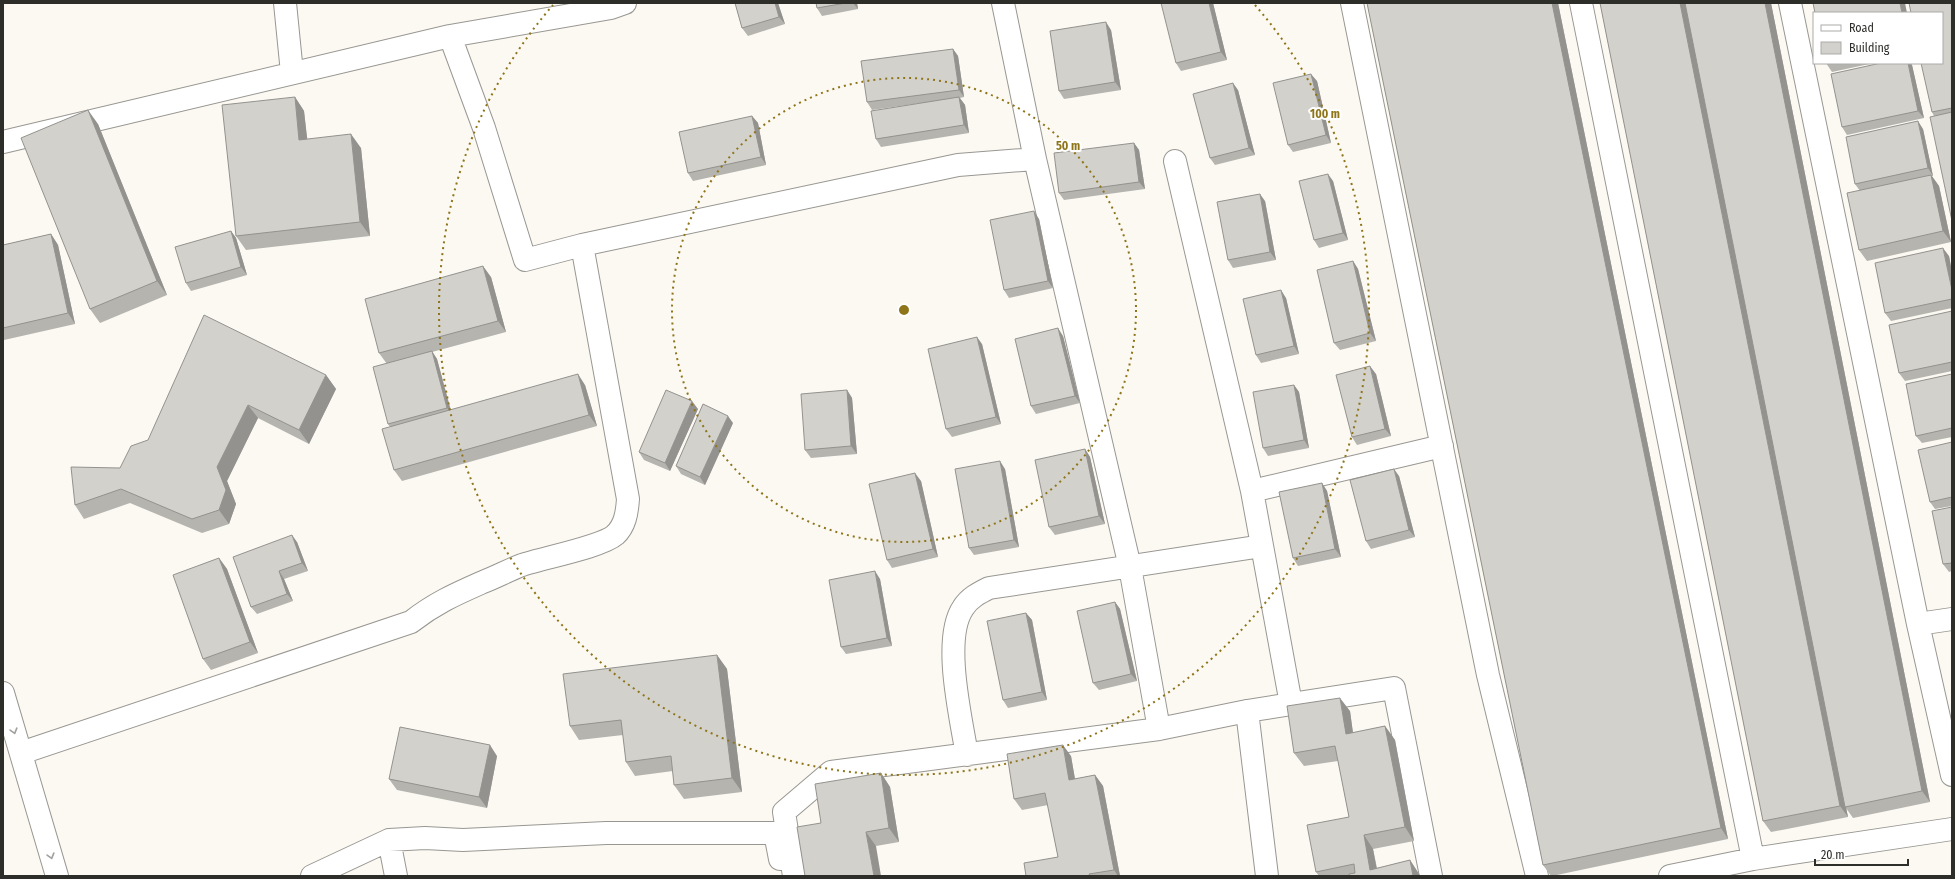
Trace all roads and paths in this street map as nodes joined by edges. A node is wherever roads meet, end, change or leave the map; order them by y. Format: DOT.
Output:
graph roads {
  1 [pos="285,3"];
  2 [pos="626,3"];
  3 [pos="1003,3"];
  4 [pos="1352,3"];
  5 [pos="1581,3"];
  6 [pos="1793,4"];
  7 [pos="450,36"];
  8 [pos="292,73"];
  9 [pos="3,142"];
  10 [pos="1035,159"];
  11 [pos="1175,161"];
  12 [pos="582,244"];
  13 [pos="1442,446"];
  14 [pos="1252,491"];
  15 [pos="1262,546"];
  16 [pos="1130,567"];
  17 [pos="1952,619"];
  18 [pos="1918,624"];
  19 [pos="3,693"];
  20 [pos="1291,704"];
  21 [pos="1247,711"];
  22 [pos="1159,729"];
  23 [pos="20,753"];
  24 [pos="967,755"];
  25 [pos="1952,775"];
  26 [pos="1952,829"];
  27 [pos="389,840"];
  28 [pos="1753,859"];
  29 [pos="57,876"];
  30 [pos="312,876"];
  31 [pos="396,876"];
  32 [pos="784,876"];
  33 [pos="794,876"];
  34 [pos="1267,876"];
  35 [pos="1431,876"];
  36 [pos="1537,876"];
  37 [pos="1670,876"];
  1 -- 8 [label="street"];
  2 -- 7 [label="street"];
  3 -- 10 [label="street"];
  4 -- 13 [label="street"];
  5 -- 28 [label="street"];
  6 -- 18 [label="street"];
  7 -- 8 [label="street"];
  7 -- 12 [label="street"];
  8 -- 9 [label="street"];
  10 -- 12 [label="street"];
  10 -- 16 [label="street"];
  11 -- 14 [label="street"];
  12 -- 23 [label="street"];
  13 -- 14 [label="street"];
  13 -- 36 [label="street"];
  14 -- 15 [label="street"];
  15 -- 16 [label="street"];
  15 -- 20 [label="street"];
  16 -- 22 [label="street"];
  16 -- 24 [label="street"];
  17 -- 18 [label="street"];
  18 -- 25 [label="street"];
  19 -- 23 [label="street, one-way"];
  20 -- 21 [label="street"];
  20 -- 35 [label="street"];
  21 -- 22 [label="street"];
  21 -- 34 [label="street"];
  22 -- 24 [label="street"];
  23 -- 29 [label="street, one-way"];
  24 -- 33 [label="street"];
  26 -- 28 [label="street"];
  27 -- 30 [label="street"];
  27 -- 31 [label="street"];
  27 -- 32 [label="street"];
  28 -- 37 [label="street"];
}
